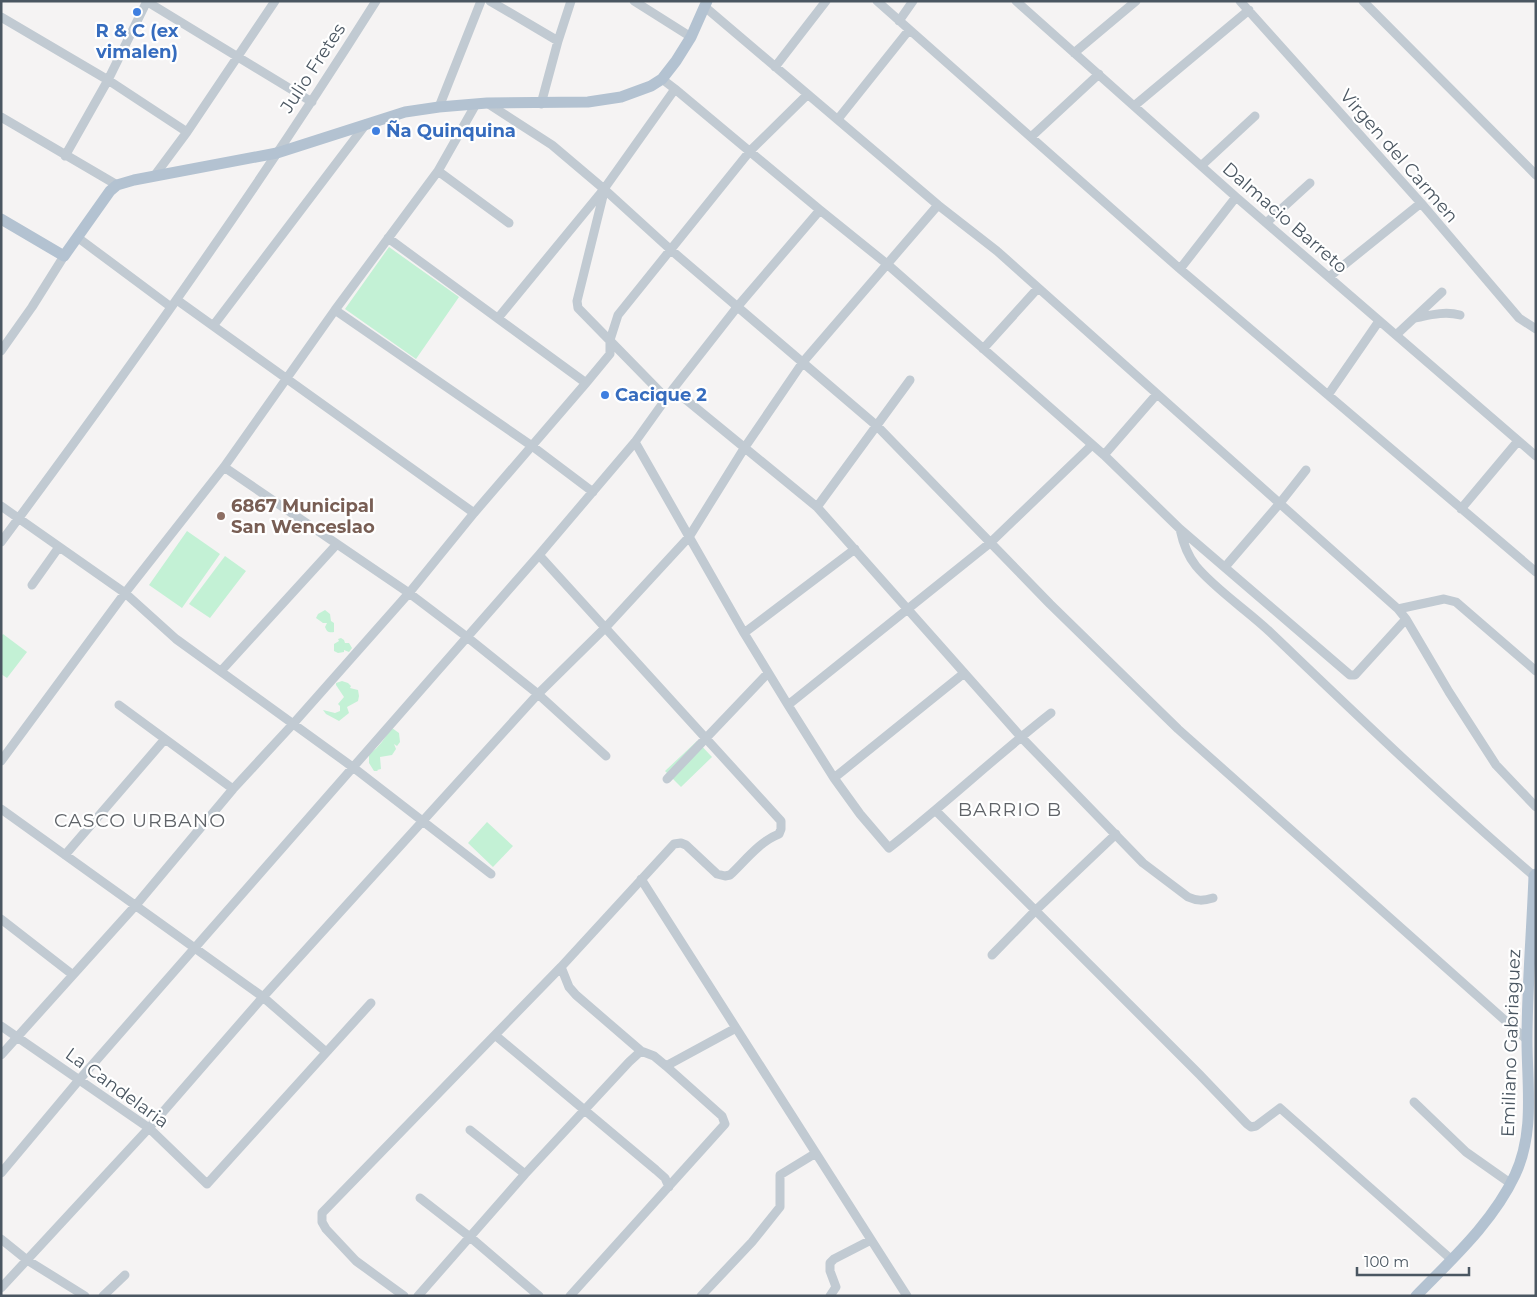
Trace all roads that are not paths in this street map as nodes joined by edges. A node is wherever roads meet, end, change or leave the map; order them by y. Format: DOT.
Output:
graph roads {
  1 [pos="275,1"];
  2 [pos="376,1"];
  3 [pos="481,1"];
  4 [pos="490,1"];
  5 [pos="571,1"];
  6 [pos="634,1"];
  7 [pos="826,1"];
  8 [pos="877,1"];
  9 [pos="913,1"];
  10 [pos="1016,1"];
  11 [pos="1136,1"];
  12 [pos="1240,1"];
  13 [pos="1363,1"];
  14 [pos="147,2"];
  15 [pos="706,4"];
  16 [pos="1249,10"];
  17 [pos="1,17"];
  18 [pos="899,21"];
  19 [pos="909,30"];
  20 [pos="691,37"];
  21 [pos="558,41"];
  22 [pos="1074,53"];
  23 [pos="237,58"];
  24 [pos="774,67"];
  25 [pos="1099,74"];
  26 [pos="662,79"];
  27 [pos="108,80"];
  28 [pos="675,88"];
  29 [pos="807,96"];
  30 [pos="312,102"];
  31 [pos="481,104"];
  32 [pos="541,104"];
  33 [pos="1134,106"];
  34 [pos="439,107"];
  35 [pos="1255,116"];
  36 [pos="1,117"];
  37 [pos="838,119"];
  38 [pos="366,124"];
  39 [pos="187,132"];
  40 [pos="1031,137"];
  41 [pos="750,151"];
  42 [pos="277,152"];
  43 [pos="65,156"];
  44 [pos="1201,166"];
  45 [pos="438,171"];
  46 [pos="1536,175"];
  47 [pos="155,176"];
  48 [pos="1310,183"];
  49 [pos="117,185"];
  50 [pos="604,189"];
  51 [pos="1236,197"];
  52 [pos="1421,203"];
  53 [pos="938,205"];
  54 [pos="820,210"];
  55 [pos="1,219"];
  56 [pos="509,223"];
  57 [pos="1266,223"];
  58 [pos="77,237"];
  59 [pos="388,238"];
  60 [pos="671,250"];
  61 [pos="64,256"];
  62 [pos="887,264"];
  63 [pos="1180,269"];
  64 [pos="1329,277"];
  65 [pos="1038,288"];
  66 [pos="1442,292"];
  67 [pos="174,303"];
  68 [pos="738,306"];
  69 [pos="335,310"];
  70 [pos="1460,314"];
  71 [pos="498,318"];
  72 [pos="1415,318"];
  73 [pos="1379,321"];
  74 [pos="213,326"];
  75 [pos="1536,329"];
  76 [pos="1396,335"];
  77 [pos="610,340"];
  78 [pos="983,348"];
  79 [pos="1,351"];
  80 [pos="803,362"];
  81 [pos="287,378"];
  82 [pos="910,380"];
  83 [pos="586,383"];
  84 [pos="673,389"];
  85 [pos="1157,394"];
  86 [pos="1328,395"];
  87 [pos="666,398"];
  88 [pos="877,426"];
  89 [pos="1518,440"];
  90 [pos="635,442"];
  91 [pos="1092,445"];
  92 [pos="532,446"];
  93 [pos="745,447"];
  94 [pos="1104,455"];
  95 [pos="1536,456"];
  96 [pos="224,467"];
  97 [pos="1306,470"];
  98 [pos="592,492"];
  99 [pos="1280,503"];
  100 [pos="1,506"];
  101 [pos="817,507"];
  102 [pos="1460,509"];
  103 [pos="474,513"];
  104 [pos="19,518"];
  105 [pos="1180,528"];
  106 [pos="689,538"];
  107 [pos="1,542"];
  108 [pos="337,544"];
  109 [pos="990,544"];
  110 [pos="59,546"];
  111 [pos="855,549"];
  112 [pos="539,555"];
  113 [pos="1225,567"];
  114 [pos="1536,572"];
  115 [pos="32,585"];
  116 [pos="125,593"];
  117 [pos="409,593"];
  118 [pos="1398,609"];
  119 [pos="907,610"];
  120 [pos="1406,619"];
  121 [pos="606,627"];
  122 [pos="744,633"];
  123 [pos="467,637"];
  124 [pos="221,671"];
  125 [pos="1536,671"];
  126 [pos="768,673"];
  127 [pos="964,674"];
  128 [pos="538,694"];
  129 [pos="788,704"];
  130 [pos="119,705"];
  131 [pos="1051,713"];
  132 [pos="293,724"];
  133 [pos="1021,737"];
  134 [pos="707,738"];
  135 [pos="165,739"];
  136 [pos="606,756"];
  137 [pos="1,761"];
  138 [pos="354,768"];
  139 [pos="834,778"];
  140 [pos="667,779"];
  141 [pos="233,789"];
  142 [pos="1,808"];
  143 [pos="1536,808"];
  144 [pos="936,811"];
  145 [pos="423,820"];
  146 [pos="1116,834"];
  147 [pos="65,855"];
  148 [pos="491,874"];
  149 [pos="1535,875"];
  150 [pos="641,879"];
  151 [pos="1213,898"];
  152 [pos="136,905"];
  153 [pos="1036,910"];
  154 [pos="1,919"];
  155 [pos="195,948"];
  156 [pos="992,955"];
  157 [pos="561,967"];
  158 [pos="73,975"];
  159 [pos="263,997"];
  160 [pos="371,1003"];
  161 [pos="1,1026"];
  162 [pos="736,1028"];
  163 [pos="495,1035"];
  164 [pos="17,1037"];
  165 [pos="1527,1040"];
  166 [pos="326,1052"];
  167 [pos="641,1052"];
  168 [pos="1,1056"];
  169 [pos="666,1066"];
  170 [pos="79,1080"];
  171 [pos="1414,1102"];
  172 [pos="584,1109"];
  173 [pos="150,1128"];
  174 [pos="470,1130"];
  175 [pos="816,1153"];
  176 [pos="1,1173"];
  177 [pos="525,1174"];
  178 [pos="1510,1183"];
  179 [pos="669,1187"];
  180 [pos="420,1198"];
  181 [pos="470,1237"];
  182 [pos="1,1239"];
  183 [pos="871,1240"];
  184 [pos="27,1260"];
  185 [pos="1452,1260"];
  186 [pos="126,1275"];
  187 [pos="1,1288"];
  188 [pos="85,1296"];
  189 [pos="103,1296"];
  190 [pos="404,1296"];
  191 [pos="418,1296"];
  192 [pos="539,1296"];
  193 [pos="570,1296"];
  194 [pos="701,1296"];
  195 [pos="830,1296"];
  196 [pos="907,1296"];
  197 [pos="1416,1296"];
  1 -- 23 [label="street"];
  2 -- 30 [label="street, Julio Fretes"];
  3 -- 34 [label="street"];
  4 -- 21 [label="street"];
  5 -- 21 [label="street"];
  6 -- 20 [label="street"];
  7 -- 24 [label="street"];
  8 -- 18 [label="street"];
  9 -- 18 [label="street"];
  10 -- 22 [label="street, Dalmacio Barreto"];
  11 -- 22 [label="street"];
  12 -- 16 [label="street, Virgen del Carmen"];
  13 -- 46 [label="street"];
  14 -- 23 [label="street"];
  14 -- 27 [label="street"];
  15 -- 20 [label="main road"];
  15 -- 24 [label="street"];
  16 -- 33 [label="street"];
  16 -- 52 [label="street, Virgen del Carmen"];
  17 -- 27 [label="street"];
  18 -- 19 [label="street"];
  19 -- 37 [label="street"];
  19 -- 40 [label="street"];
  20 -- 26 [label="main road"];
  21 -- 32 [label="street"];
  22 -- 25 [label="street, Dalmacio Barreto"];
  23 -- 30 [label="street"];
  23 -- 39 [label="street"];
  24 -- 29 [label="street"];
  25 -- 33 [label="street, Dalmacio Barreto"];
  25 -- 40 [label="street"];
  26 -- 28 [label="street"];
  26 -- 32 [label="main road"];
  27 -- 39 [label="street"];
  27 -- 43 [label="street"];
  28 -- 41 [label="street"];
  28 -- 50 [label="street"];
  29 -- 37 [label="street"];
  29 -- 41 [label="street"];
  30 -- 42 [label="street, Julio Fretes"];
  31 -- 32 [label="main road"];
  31 -- 34 [label="main road"];
  31 -- 45 [label="street"];
  31 -- 50 [label="street"];
  33 -- 44 [label="street, Dalmacio Barreto"];
  34 -- 38 [label="main road"];
  35 -- 44 [label="street"];
  36 -- 43 [label="street"];
  37 -- 53 [label="street"];
  38 -- 42 [label="main road"];
  38 -- 74 [label="street"];
  39 -- 47 [label="street"];
  40 -- 63 [label="street"];
  41 -- 54 [label="street"];
  41 -- 60 [label="street"];
  42 -- 47 [label="main road"];
  42 -- 67 [label="street, Julio Fretes"];
  43 -- 49 [label="street"];
  44 -- 51 [label="street, Dalmacio Barreto"];
  45 -- 56 [label="street"];
  45 -- 59 [label="street"];
  47 -- 49 [label="main road"];
  48 -- 57 [label="street"];
  49 -- 58 [label="main road"];
  50 -- 60 [label="street"];
  50 -- 71 [label="street"];
  50 -- 77 [label="street"];
  51 -- 57 [label="street, Dalmacio Barreto"];
  51 -- 63 [label="street"];
  52 -- 64 [label="street"];
  52 -- 75 [label="street, Virgen del Carmen"];
  53 -- 62 [label="street"];
  53 -- 65 [label="street"];
  54 -- 62 [label="street"];
  54 -- 68 [label="street"];
  55 -- 61 [label="main road"];
  57 -- 64 [label="street, Dalmacio Barreto"];
  58 -- 61 [label="main road"];
  58 -- 67 [label="street"];
  59 -- 69 [label="street"];
  59 -- 71 [label="street"];
  60 -- 68 [label="street"];
  60 -- 77 [label="street"];
  61 -- 79 [label="street"];
  62 -- 78 [label="street"];
  62 -- 80 [label="street"];
  63 -- 86 [label="street"];
  64 -- 73 [label="street, Dalmacio Barreto"];
  65 -- 78 [label="street"];
  65 -- 85 [label="street"];
  66 -- 72 [label="street"];
  67 -- 74 [label="street"];
  67 -- 104 [label="street, Julio Fretes"];
  68 -- 80 [label="street"];
  68 -- 84 [label="street"];
  69 -- 81 [label="street"];
  69 -- 92 [label="street"];
  70 -- 72 [label="street"];
  71 -- 83 [label="street"];
  72 -- 76 [label="street"];
  73 -- 76 [label="street, Dalmacio Barreto"];
  73 -- 86 [label="street"];
  74 -- 81 [label="street"];
  76 -- 89 [label="street, Dalmacio Barreto"];
  77 -- 83 [label="street"];
  77 -- 87 [label="street"];
  78 -- 91 [label="street"];
  80 -- 88 [label="street"];
  80 -- 93 [label="street"];
  81 -- 96 [label="street"];
  81 -- 103 [label="street"];
  82 -- 88 [label="street"];
  83 -- 92 [label="street"];
  84 -- 87 [label="street"];
  84 -- 93 [label="street"];
  85 -- 94 [label="street"];
  85 -- 99 [label="street"];
  86 -- 102 [label="street"];
  87 -- 90 [label="street"];
  88 -- 101 [label="street"];
  88 -- 109 [label="street"];
  89 -- 95 [label="street, Dalmacio Barreto"];
  89 -- 102 [label="street"];
  90 -- 98 [label="street"];
  90 -- 106 [label="street"];
  91 -- 94 [label="street"];
  91 -- 109 [label="street"];
  92 -- 98 [label="street"];
  92 -- 103 [label="street"];
  93 -- 101 [label="street"];
  93 -- 106 [label="street"];
  94 -- 105 [label="street"];
  96 -- 108 [label="street"];
  96 -- 116 [label="street"];
  97 -- 99 [label="street"];
  98 -- 112 [label="street"];
  99 -- 113 [label="street"];
  99 -- 118 [label="street"];
  100 -- 104 [label="street"];
  101 -- 111 [label="street"];
  102 -- 114 [label="street"];
  103 -- 117 [label="street"];
  104 -- 107 [label="street, Julio Fretes"];
  104 -- 110 [label="street"];
  105 -- 113 [label="street"];
  105 -- 149 [label="street"];
  106 -- 121 [label="street"];
  106 -- 122 [label="street"];
  108 -- 117 [label="street"];
  108 -- 124 [label="street"];
  109 -- 119 [label="street"];
  109 -- 165 [label="street"];
  110 -- 115 [label="street"];
  110 -- 116 [label="street"];
  111 -- 119 [label="street"];
  111 -- 122 [label="street"];
  112 -- 121 [label="street"];
  112 -- 123 [label="street"];
  113 -- 120 [label="street"];
  116 -- 124 [label="street"];
  116 -- 137 [label="street"];
  117 -- 123 [label="street"];
  117 -- 132 [label="street"];
  118 -- 120 [label="street"];
  118 -- 125 [label="street"];
  119 -- 127 [label="street"];
  119 -- 129 [label="street"];
  120 -- 143 [label="street"];
  121 -- 128 [label="street"];
  121 -- 134 [label="street"];
  122 -- 126 [label="street"];
  123 -- 128 [label="street"];
  123 -- 138 [label="street"];
  124 -- 132 [label="street"];
  126 -- 129 [label="street"];
  126 -- 134 [label="street"];
  127 -- 133 [label="street"];
  127 -- 139 [label="street"];
  128 -- 136 [label="street"];
  128 -- 145 [label="street"];
  129 -- 139 [label="street"];
  130 -- 135 [label="street"];
  131 -- 133 [label="street"];
  132 -- 138 [label="street"];
  132 -- 141 [label="street"];
  133 -- 144 [label="street"];
  133 -- 146 [label="street"];
  134 -- 140 [label="street"];
  134 -- 150 [label="street"];
  135 -- 141 [label="street"];
  135 -- 147 [label="street"];
  138 -- 145 [label="street"];
  138 -- 155 [label="street"];
  139 -- 144 [label="street"];
  141 -- 152 [label="street"];
  142 -- 147 [label="street"];
  144 -- 153 [label="street"];
  145 -- 148 [label="street"];
  145 -- 159 [label="street"];
  146 -- 151 [label="street"];
  146 -- 153 [label="street"];
  147 -- 152 [label="street"];
  149 -- 165 [label="main road, Emiliano Gabriaguez"];
  150 -- 157 [label="street"];
  150 -- 162 [label="street"];
  152 -- 155 [label="street"];
  152 -- 158 [label="street"];
  153 -- 156 [label="street"];
  153 -- 185 [label="street"];
  154 -- 158 [label="street"];
  155 -- 159 [label="street"];
  155 -- 170 [label="street"];
  157 -- 163 [label="street"];
  157 -- 167 [label="street"];
  158 -- 164 [label="street"];
  159 -- 166 [label="street"];
  159 -- 173 [label="street"];
  160 -- 166 [label="street"];
  161 -- 164 [label="street, La Candelaria"];
  162 -- 169 [label="street"];
  162 -- 175 [label="street"];
  163 -- 172 [label="street"];
  163 -- 190 [label="street"];
  164 -- 168 [label="street"];
  164 -- 170 [label="street, La Candelaria"];
  165 -- 178 [label="main road, Emiliano Gabriaguez"];
  166 -- 173 [label="street, La Candelaria"];
  167 -- 169 [label="street"];
  167 -- 172 [label="street"];
  169 -- 179 [label="street"];
  170 -- 173 [label="street, La Candelaria"];
  170 -- 176 [label="street"];
  171 -- 178 [label="street"];
  172 -- 177 [label="street"];
  172 -- 179 [label="street"];
  173 -- 184 [label="street"];
  174 -- 177 [label="street"];
  175 -- 183 [label="street"];
  175 -- 194 [label="street"];
  177 -- 181 [label="street"];
  178 -- 185 [label="main road, Emiliano Gabriaguez"];
  179 -- 193 [label="street"];
  180 -- 181 [label="street"];
  181 -- 191 [label="street"];
  181 -- 192 [label="street"];
  182 -- 184 [label="street"];
  183 -- 195 [label="street"];
  183 -- 196 [label="street"];
  184 -- 187 [label="street"];
  184 -- 188 [label="street"];
  185 -- 197 [label="main road, Emiliano Gabriaguez"];
  186 -- 189 [label="street"];
}
